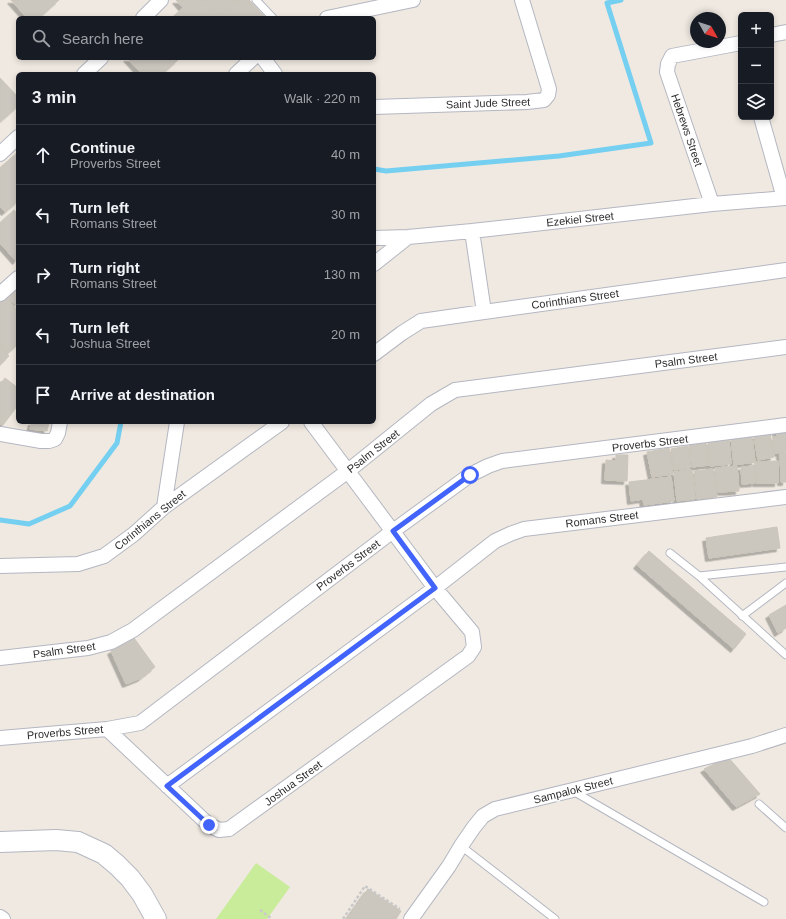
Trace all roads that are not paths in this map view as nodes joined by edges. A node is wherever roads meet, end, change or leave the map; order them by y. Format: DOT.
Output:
graph roads {
  1 [pos="161,0"];
  2 [pos="256,0"];
  3 [pos="413,0"];
  4 [pos="522,0"];
  5 [pos="144,16"];
  6 [pos="271,16"];
  7 [pos="337,16"];
  8 [pos="786,32"];
  9 [pos="774,34"];
  10 [pos="738,45"];
  11 [pos="99,60"];
  12 [pos="251,60"];
  13 [pos="264,60"];
  14 [pos="86,72"];
  15 [pos="238,72"];
  16 [pos="273,72"];
  17 [pos="376,107"];
  18 [pos="762,120"];
  19 [pos="16,139"];
  20 [pos="0,154"];
  21 [pos="785,198"];
  22 [pos="712,204"];
  23 [pos="472,231"];
  24 [pos="408,237"];
  25 [pos="376,238"];
  26 [pos="376,262"];
  27 [pos="786,270"];
  28 [pos="16,280"];
  29 [pos="0,294"];
  30 [pos="484,312"];
  31 [pos="786,347"];
  32 [pos="376,352"];
  33 [pos="60,424"];
  34 [pos="177,424"];
  35 [pos="279,424"];
  36 [pos="313,424"];
  37 [pos="786,425"];
  38 [pos="0,434"];
  39 [pos="348,471"];
  40 [pos="786,497"];
  41 [pos="164,507"];
  42 [pos="393,531"];
  43 [pos="670,553"];
  44 [pos="0,566"];
  45 [pos="786,567"];
  46 [pos="699,576"];
  47 [pos="786,583"];
  48 [pos="435,588"];
  49 [pos="742,616"];
  50 [pos="786,655"];
  51 [pos="0,658"];
  52 [pos="108,729"];
  53 [pos="786,735"];
  54 [pos="0,738"];
  55 [pos="167,786"];
  56 [pos="573,790"];
  57 [pos="759,804"];
  58 [pos="786,828"];
  59 [pos="0,842"];
  60 [pos="461,846"];
  61 [pos="764,902"];
  62 [pos="407,915"];
  63 [pos="0,917"];
  64 [pos="3,919"];
  65 [pos="156,919"];
  66 [pos="555,919"];
  1 -- 5 [label="street"];
  2 -- 6 [label="lane"];
  3 -- 7 [label="street"];
  4 -- 17 [label="street, Saint Jude Street"];
  8 -- 9 [label="street"];
  10 -- 22 [label="street, Hebrews Street"];
  11 -- 14 [label="street"];
  12 -- 15 [label="street"];
  13 -- 16 [label="street"];
  18 -- 21 [label="street"];
  19 -- 20 [label="street"];
  21 -- 22 [label="street, Ezekiel Street"];
  22 -- 23 [label="street, Ezekiel Street"];
  23 -- 24 [label="street, Ezekiel Street"];
  23 -- 30 [label="street"];
  24 -- 25 [label="street, Ezekiel Street"];
  24 -- 26 [label="street"];
  27 -- 30 [label="street, Corinthians Street"];
  28 -- 29 [label="street"];
  30 -- 32 [label="street, Corinthians Street"];
  31 -- 39 [label="street, Psalm Street"];
  33 -- 38 [label="street"];
  34 -- 41 [label="street"];
  35 -- 41 [label="street, Corinthians Street"];
  36 -- 39 [label="street"];
  37 -- 42 [label="street, Proverbs Street"];
  39 -- 42 [label="street"];
  39 -- 51 [label="street, Psalm Street"];
  40 -- 48 [label="street, Romans Street"];
  41 -- 44 [label="street, Corinthians Street"];
  42 -- 48 [label="street"];
  42 -- 52 [label="street, Proverbs Street"];
  43 -- 46 [label="lane"];
  45 -- 46 [label="lane"];
  46 -- 49 [label="lane"];
  47 -- 49 [label="lane"];
  48 -- 55 [label="street, Romans Street"];
  48 -- 55 [label="street, Joshua Street"];
  49 -- 50 [label="lane"];
  52 -- 54 [label="street, Proverbs Street"];
  52 -- 55 [label="street, Joshua Street"];
  53 -- 56 [label="street, Sampalok Street"];
  56 -- 60 [label="street, Sampalok Street"];
  56 -- 61 [label="lane"];
  57 -- 58 [label="lane"];
  59 -- 65 [label="main road"];
  60 -- 62 [label="street, Sampalok Street"];
  60 -- 66 [label="lane"];
  63 -- 64 [label="street"];
}
